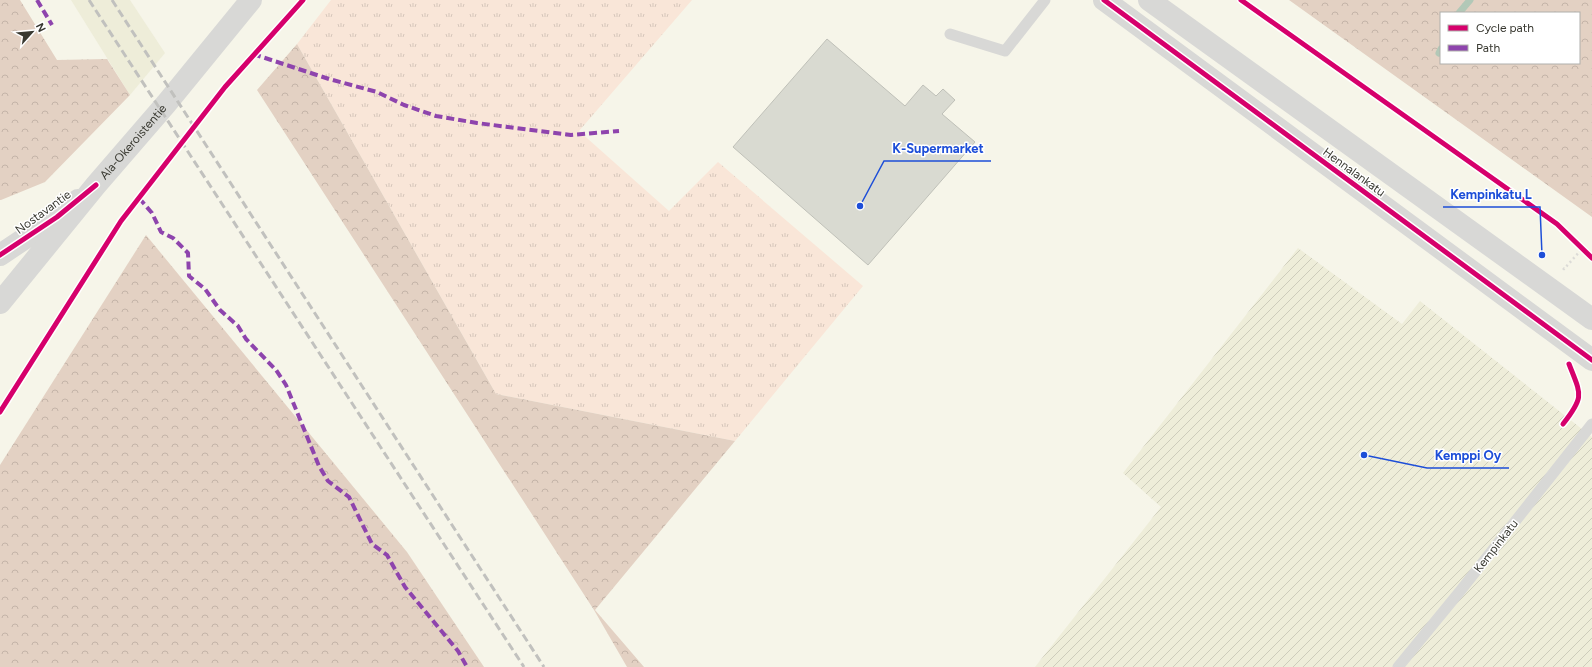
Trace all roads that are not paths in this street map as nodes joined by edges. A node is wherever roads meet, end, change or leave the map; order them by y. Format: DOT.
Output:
graph roads {
  1 [pos="251,0"];
  2 [pos="1045,0"];
  3 [pos="1104,0"];
  4 [pos="1149,0"];
  5 [pos="950,34"];
  6 [pos="96,185"];
  7 [pos="0,254"];
  8 [pos="0,303"];
  9 [pos="1592,319"];
  10 [pos="1592,360"];
  11 [pos="1592,424"];
  12 [pos="1398,667"];
  1 -- 6 [label="street, Ala-Okeroistentie"];
  2 -- 5 [label="lane"];
  3 -- 10 [label="street, Hennalankatu"];
  4 -- 9 [label="street, Hennalankatu"];
  6 -- 7 [label="street, Nostavantie"];
  6 -- 8 [label="street, Ala-Okeroistentie"];
  11 -- 12 [label="lane, Kempinkatu"];
}
